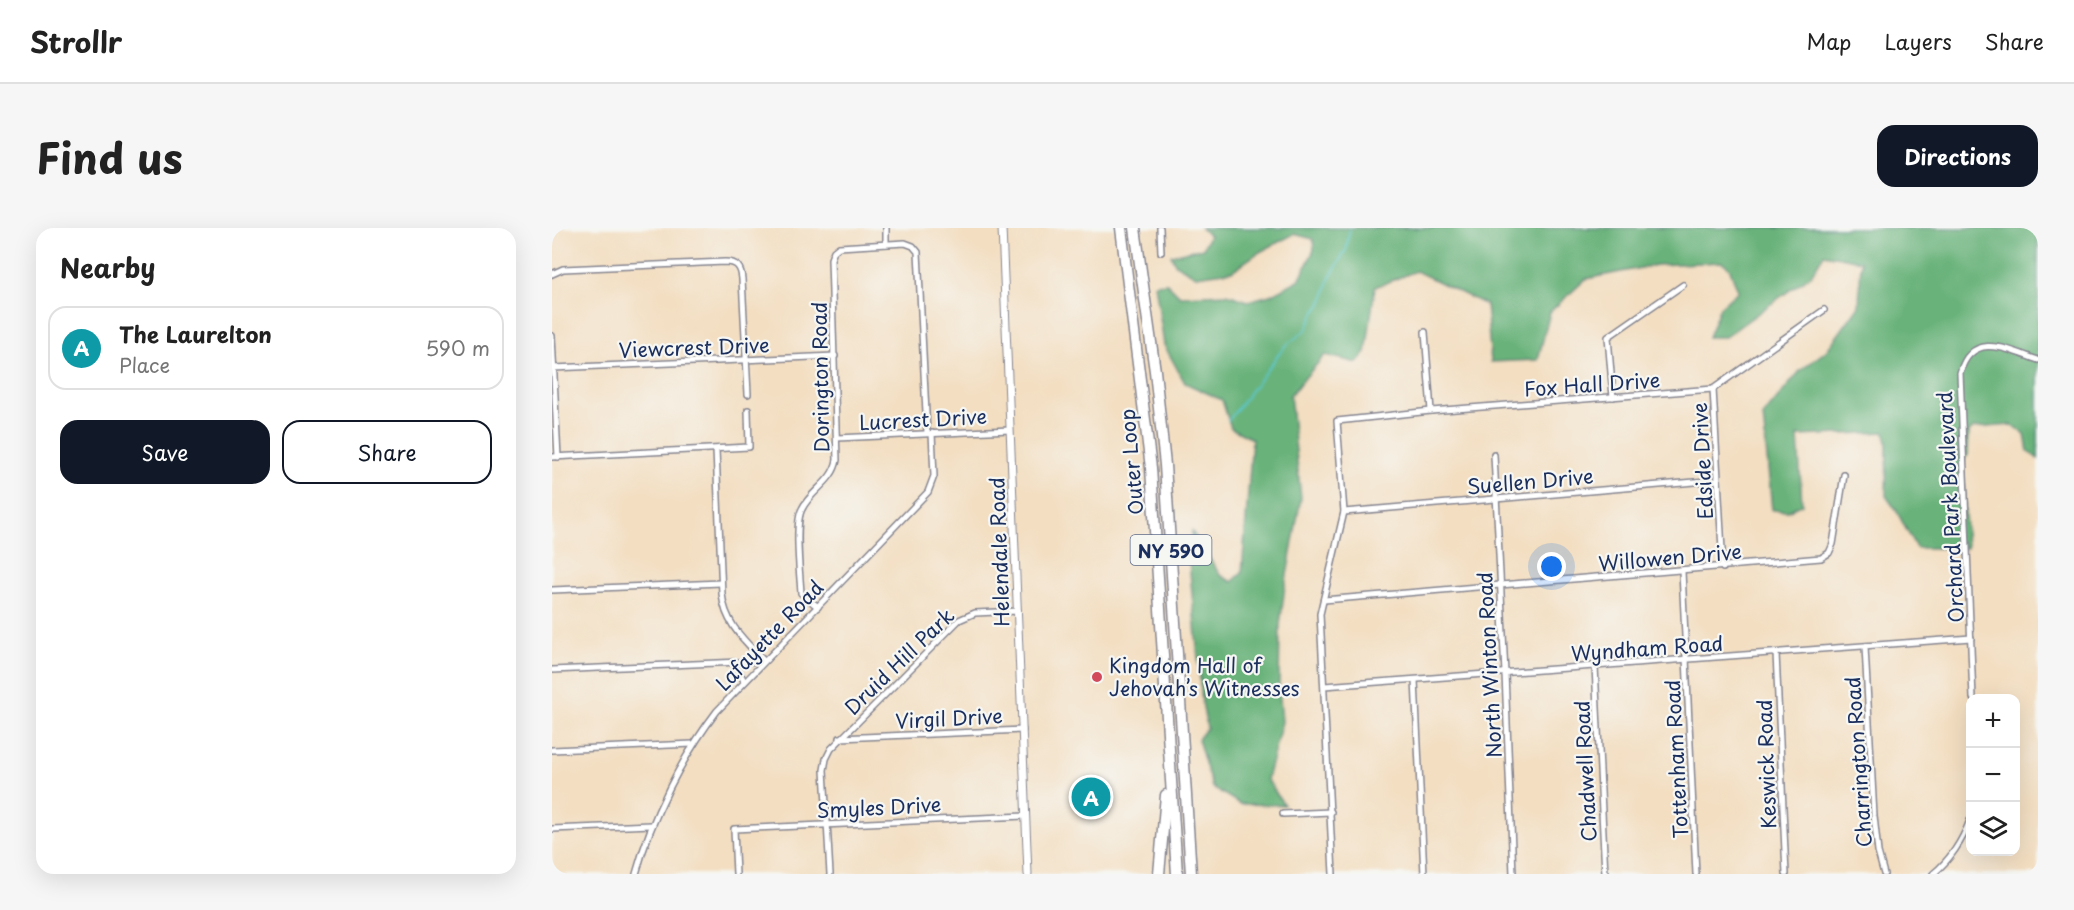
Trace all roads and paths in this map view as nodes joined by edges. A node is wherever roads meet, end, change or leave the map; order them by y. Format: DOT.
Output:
graph roads {
  1 [pos="886,228"];
  2 [pos="1002,228"];
  3 [pos="1121,228"];
  4 [pos="1135,228"];
  5 [pos="1160,228"];
  6 [pos="886,244"];
  7 [pos="1161,252"];
  8 [pos="552,274"];
  9 [pos="1683,285"];
  10 [pos="1824,310"];
  11 [pos="1425,332"];
  12 [pos="552,336"];
  13 [pos="835,356"];
  14 [pos="746,359"];
  15 [pos="2038,360"];
  16 [pos="554,368"];
  17 [pos="1713,389"];
  18 [pos="748,394"];
  19 [pos="1613,397"];
  20 [pos="748,410"];
  21 [pos="1431,411"];
  22 [pos="1010,430"];
  23 [pos="929,433"];
  24 [pos="837,438"];
  25 [pos="716,450"];
  26 [pos="1494,455"];
  27 [pos="555,457"];
  28 [pos="1845,475"];
  29 [pos="1718,480"];
  30 [pos="1497,498"];
  31 [pos="1344,512"];
  32 [pos="1723,568"];
  33 [pos="1682,571"];
  34 [pos="721,583"];
  35 [pos="1501,586"];
  36 [pos="552,590"];
  37 [pos="1324,600"];
  38 [pos="818,607"];
  39 [pos="1018,610"];
  40 [pos="1971,638"];
  41 [pos="1865,647"];
  42 [pos="1776,653"];
  43 [pos="1686,660"];
  44 [pos="764,661"];
  45 [pos="734,663"];
  46 [pos="1595,666"];
  47 [pos="552,670"];
  48 [pos="1505,673"];
  49 [pos="1415,680"];
  50 [pos="744,681"];
  51 [pos="1324,686"];
  52 [pos="1973,694"];
  53 [pos="1023,730"];
  54 [pos="840,738"];
  55 [pos="693,744"];
  56 [pos="552,750"];
  57 [pos="1169,753"];
  58 [pos="1330,812"];
  59 [pos="1283,814"];
  60 [pos="1025,816"];
  61 [pos="652,825"];
  62 [pos="828,825"];
  63 [pos="552,829"];
  64 [pos="1966,831"];
  65 [pos="636,874"];
  66 [pos="736,874"];
  67 [pos="830,874"];
  68 [pos="1028,874"];
  69 [pos="1159,874"];
  70 [pos="1177,874"];
  71 [pos="1191,874"];
  72 [pos="1333,874"];
  73 [pos="1424,874"];
  74 [pos="1512,874"];
  75 [pos="1605,874"];
  76 [pos="1696,874"];
  77 [pos="1786,874"];
  78 [pos="1884,874"];
  79 [pos="1933,874"];
  1 -- 6 [label="street"];
  2 -- 22 [label="street, Helendale Road"];
  3 -- 57 [label="highway, Outer Loop / NY 590"];
  4 -- 71 [label="highway, Outer Loop / NY 590"];
  5 -- 7 [label="street"];
  6 -- 13 [label="street, Dorington Road"];
  6 -- 23 [label="street, Lafayette Road"];
  8 -- 14 [label="street"];
  9 -- 19 [label="street"];
  10 -- 17 [label="street"];
  11 -- 21 [label="street"];
  12 -- 16 [label="street"];
  13 -- 14 [label="street, Viewcrest Drive"];
  13 -- 24 [label="street, Dorington Road"];
  14 -- 16 [label="street, Viewcrest Drive"];
  14 -- 18 [label="street"];
  15 -- 40 [label="street, Orchard Park Boulevard"];
  16 -- 27 [label="street"];
  17 -- 19 [label="street, Fox Hall Drive"];
  17 -- 29 [label="street, Edside Drive"];
  19 -- 21 [label="street, Fox Hall Drive"];
  20 -- 25 [label="street"];
  21 -- 31 [label="street, Fox Hall Drive"];
  22 -- 23 [label="street, Lucrest Drive"];
  22 -- 39 [label="street, Helendale Road"];
  23 -- 24 [label="street, Lucrest Drive"];
  23 -- 38 [label="street, Lafayette Road"];
  24 -- 38 [label="street, Dorington Road"];
  25 -- 27 [label="street"];
  25 -- 34 [label="street"];
  26 -- 30 [label="street, North Winton Road"];
  28 -- 32 [label="street, Willowen Drive"];
  29 -- 30 [label="street, Suellen Drive"];
  29 -- 32 [label="street, Edside Drive"];
  30 -- 31 [label="street, Suellen Drive"];
  30 -- 35 [label="street, North Winton Road"];
  31 -- 37 [label="street"];
  32 -- 33 [label="street, Willowen Drive"];
  33 -- 35 [label="street, Willowen Drive"];
  33 -- 43 [label="street, Tottenham Road"];
  34 -- 36 [label="street"];
  34 -- 44 [label="street"];
  35 -- 37 [label="street, Willowen Drive"];
  35 -- 48 [label="street, North Winton Road"];
  37 -- 51 [label="street"];
  38 -- 44 [label="street, Lafayette Road"];
  39 -- 53 [label="street, Helendale Road"];
  39 -- 54 [label="street, Druid Hill Park"];
  40 -- 41 [label="street, Wyndham Road"];
  40 -- 52 [label="street, Orchard Park Boulevard"];
  41 -- 42 [label="street, Wyndham Road"];
  41 -- 78 [label="street, Charrington Road"];
  42 -- 43 [label="street, Wyndham Road"];
  42 -- 77 [label="street, Keswick Road"];
  43 -- 46 [label="street, Wyndham Road"];
  43 -- 76 [label="street, Tottenham Road"];
  44 -- 45 [label="street"];
  44 -- 50 [label="street, Lafayette Road"];
  45 -- 47 [label="street"];
  45 -- 50 [label="street"];
  46 -- 48 [label="street, Wyndham Road"];
  46 -- 75 [label="street, Chadwell Road"];
  48 -- 49 [label="street, Wyndham Road"];
  48 -- 74 [label="street, North Winton Road"];
  49 -- 51 [label="street, Wyndham Road"];
  49 -- 73 [label="street"];
  50 -- 55 [label="street, Lafayette Road"];
  51 -- 58 [label="street"];
  53 -- 54 [label="street, Virgil Drive"];
  53 -- 60 [label="street, Helendale Road"];
  54 -- 62 [label="street, Druid Hill Park"];
  55 -- 56 [label="street"];
  55 -- 61 [label="street, Lafayette Road"];
  57 -- 69 [label="highway"];
  57 -- 70 [label="highway, Outer Loop / NY 590"];
  58 -- 59 [label="street"];
  58 -- 72 [label="street"];
  60 -- 62 [label="street, Smyles Drive"];
  60 -- 68 [label="street, Helendale Road"];
  61 -- 63 [label="street"];
  61 -- 65 [label="street, Lafayette Road"];
  62 -- 66 [label="street, Smyles Drive"];
  62 -- 67 [label="street, Druid Hill Park"];
  64 -- 79 [label="street"];
}
